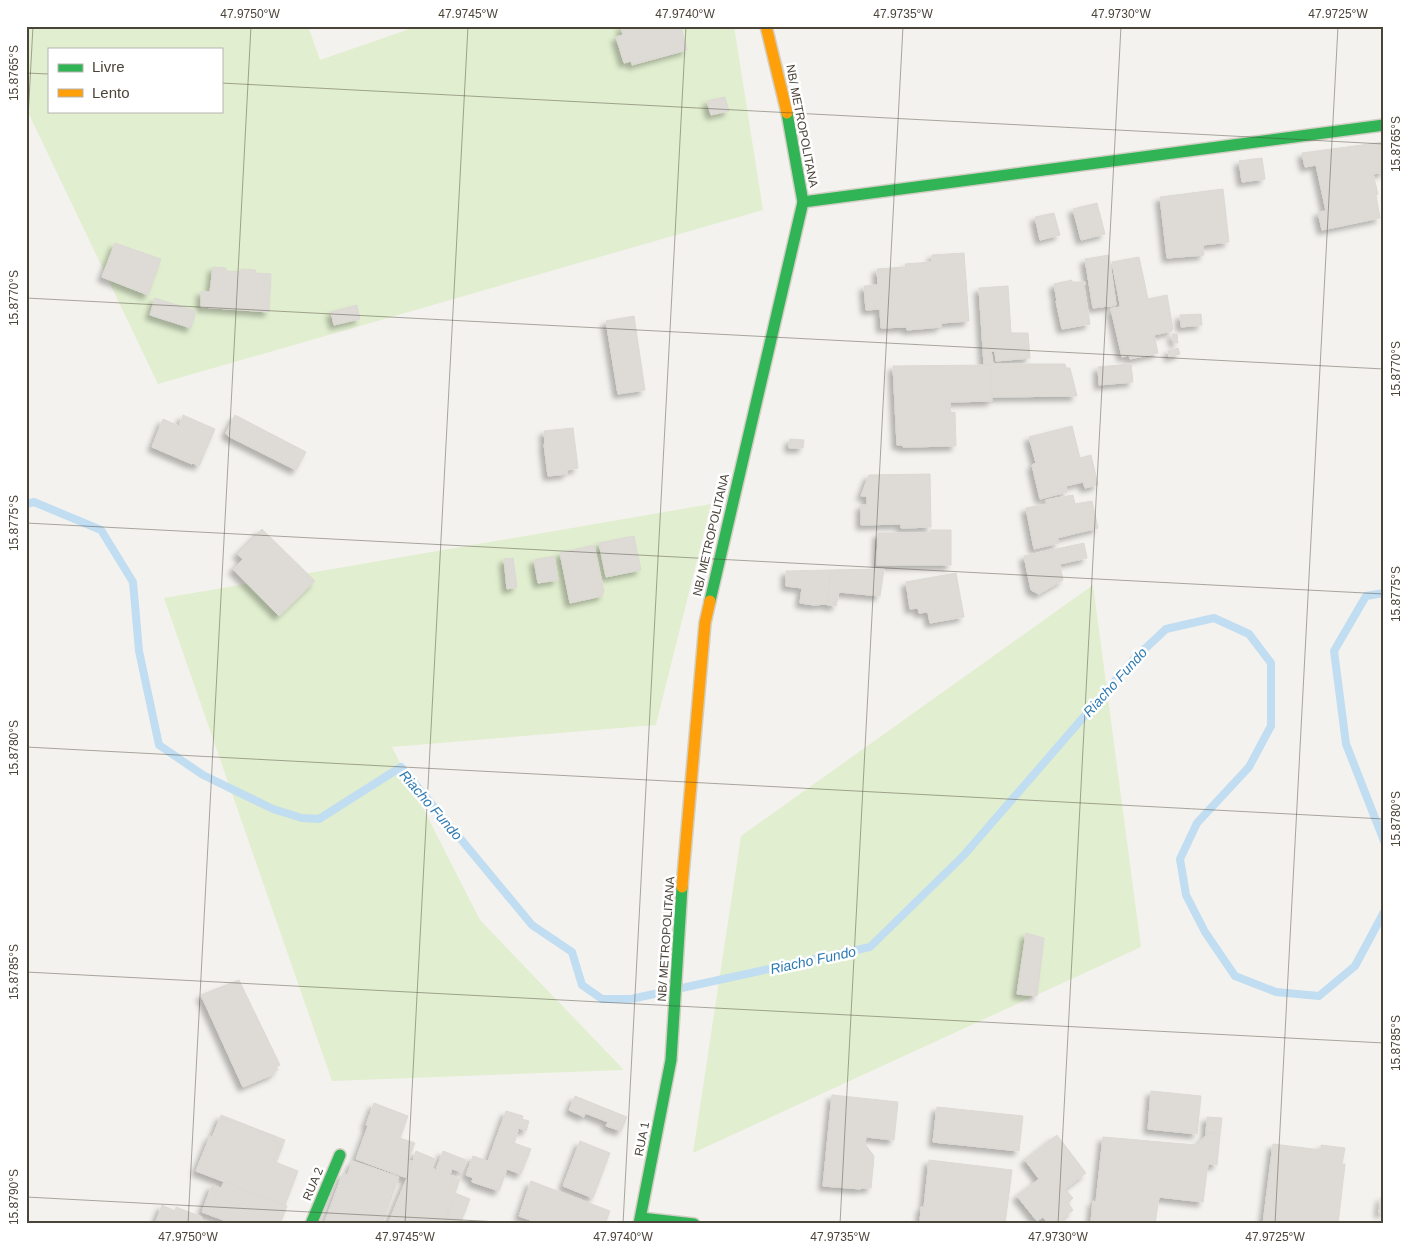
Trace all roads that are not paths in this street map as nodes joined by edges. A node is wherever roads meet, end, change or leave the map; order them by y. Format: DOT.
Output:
graph roads {
  1 [pos="766,26"];
  2 [pos="1384,125"];
  3 [pos="802,202"];
  4 [pos="671,1060"];
  5 [pos="340,1156"];
  6 [pos="640,1221"];
  7 [pos="311,1224"];
  8 [pos="694,1224"];
  1 -- 3 [label="street, NB/ METROPOLITANA"];
  2 -- 3 [label="street"];
  3 -- 4 [label="street, NB/ METROPOLITANA"];
  4 -- 6 [label="street, RUA 1"];
  5 -- 7 [label="street, RUA 2"];
  6 -- 8 [label="street"];
}
